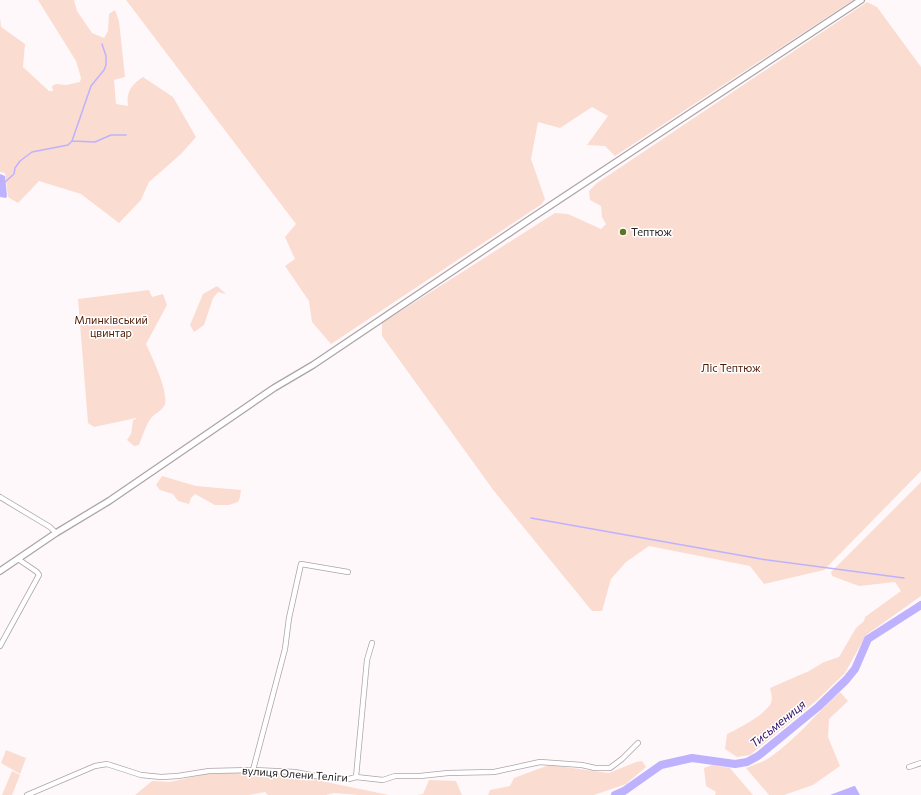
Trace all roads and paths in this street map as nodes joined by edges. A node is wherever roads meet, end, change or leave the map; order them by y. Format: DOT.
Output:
graph roads {
  1 [pos="861,0"];
  2 [pos="0,497"];
  3 [pos="56,533"];
  4 [pos="18,559"];
  5 [pos="0,571"];
  6 [pos="348,572"];
  7 [pos="372,642"];
  8 [pos="0,646"];
  9 [pos="638,743"];
  10 [pos="921,763"];
  11 [pos="909,766"];
  12 [pos="253,770"];
  13 [pos="356,777"];
  14 [pos="27,795"];
  1 -- 3 [label="street"];
  2 -- 3 [label="street"];
  3 -- 4 [label="street"];
  4 -- 5 [label="street"];
  4 -- 8 [label="street"];
  6 -- 12 [label="street"];
  7 -- 13 [label="street"];
  9 -- 13 [label="street, вулиця Олени Теліги"];
  10 -- 11 [label="street"];
  12 -- 13 [label="street, вулиця Олени Теліги"];
  12 -- 14 [label="street, вулиця Олени Теліги"];
}
